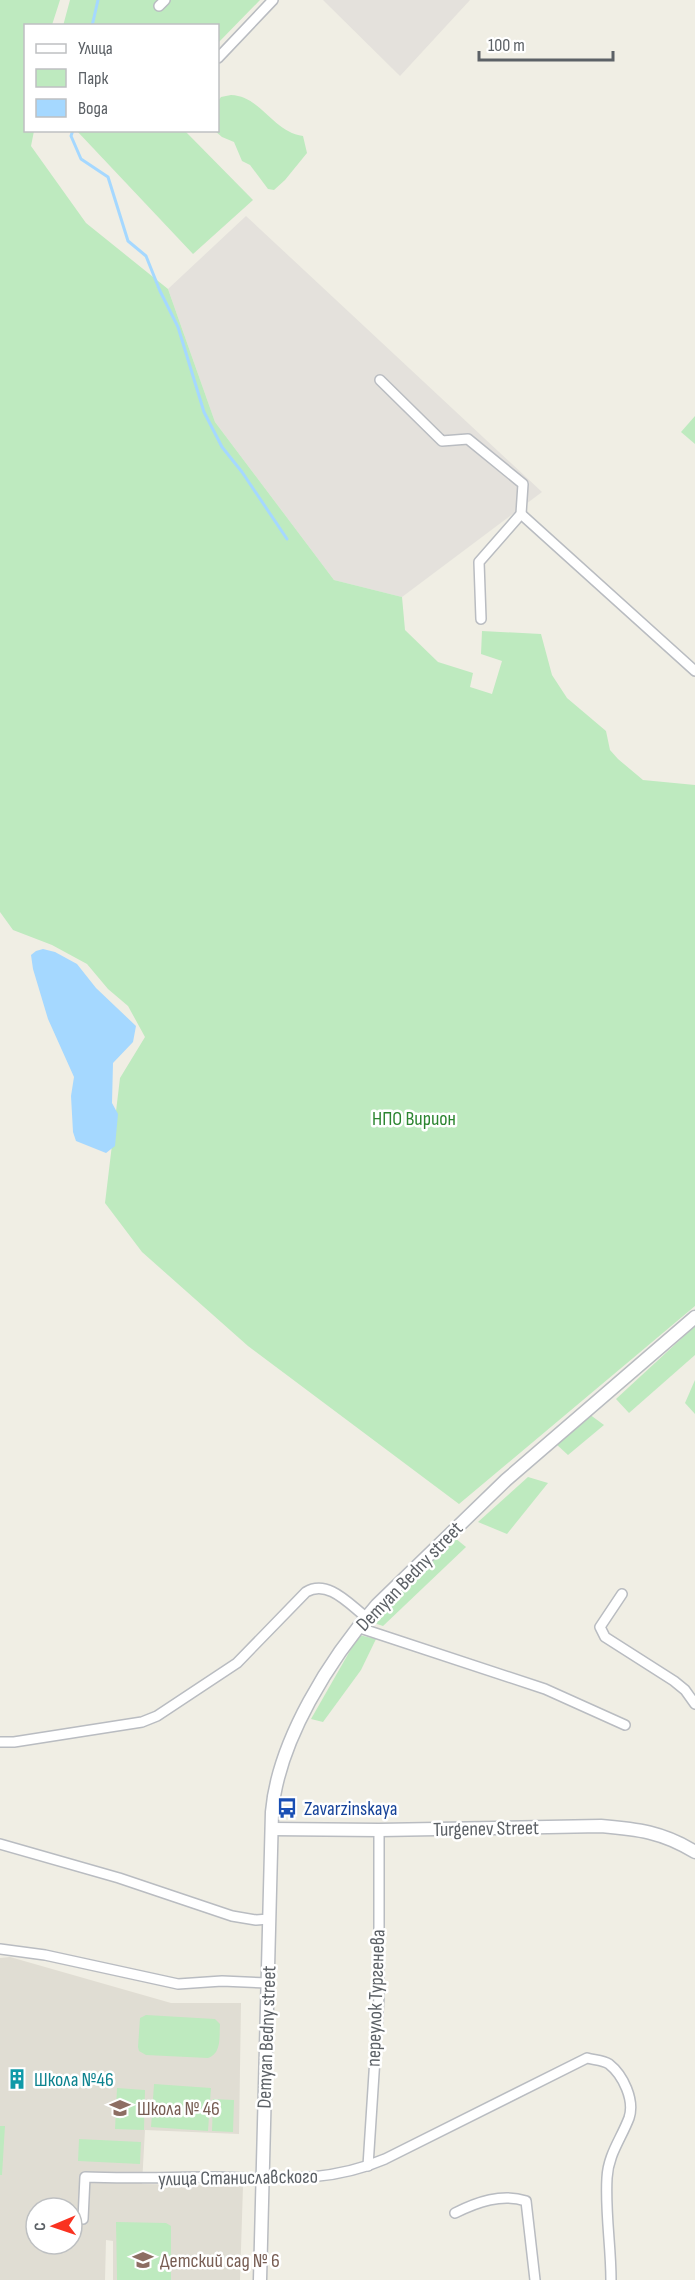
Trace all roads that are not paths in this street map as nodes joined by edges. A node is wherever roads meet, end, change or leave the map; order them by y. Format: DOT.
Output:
graph roads {
  1 [pos="273,0"];
  2 [pos="219,57"];
  3 [pos="380,380"];
  4 [pos="521,514"];
  5 [pos="481,619"];
  6 [pos="695,671"];
  7 [pos="695,1317"];
  8 [pos="622,1594"];
  9 [pos="366,1617"];
  10 [pos="357,1627"];
  11 [pos="695,1704"];
  12 [pos="626,1725"];
  13 [pos="0,1742"];
  14 [pos="272,1829"];
  15 [pos="379,1830"];
  16 [pos="0,1844"];
  17 [pos="695,1852"];
  18 [pos="269,1919"];
  19 [pos="0,1949"];
  20 [pos="268,1983"];
  21 [pos="368,2166"];
  22 [pos="261,2180"];
  23 [pos="84,2198"];
  24 [pos="455,2213"];
  25 [pos="260,2280"];
  26 [pos="535,2280"];
  27 [pos="611,2280"];
  1 -- 2 [label="street"];
  3 -- 4 [label="street"];
  4 -- 5 [label="street"];
  4 -- 6 [label="street"];
  7 -- 9 [label="street, Demyan Bedny street"];
  8 -- 11 [label="street"];
  9 -- 10 [label="street, Demyan Bedny street"];
  9 -- 13 [label="street"];
  10 -- 12 [label="street"];
  10 -- 14 [label="street, Demyan Bedny street"];
  14 -- 15 [label="street, Turgenev Street"];
  14 -- 18 [label="street, Demyan Bedny street"];
  15 -- 17 [label="street, Turgenev Street"];
  15 -- 21 [label="street, переулок Тургенева"];
  16 -- 18 [label="street"];
  18 -- 20 [label="street, Demyan Bedny street"];
  19 -- 20 [label="street"];
  20 -- 22 [label="street, Demyan Bedny street"];
  21 -- 22 [label="street, улица Станиславского"];
  21 -- 27 [label="street, улица Станиславского"];
  22 -- 23 [label="street, улица Станиславского"];
  22 -- 25 [label="street, Demyan Bedny street"];
  24 -- 26 [label="street"];
}
